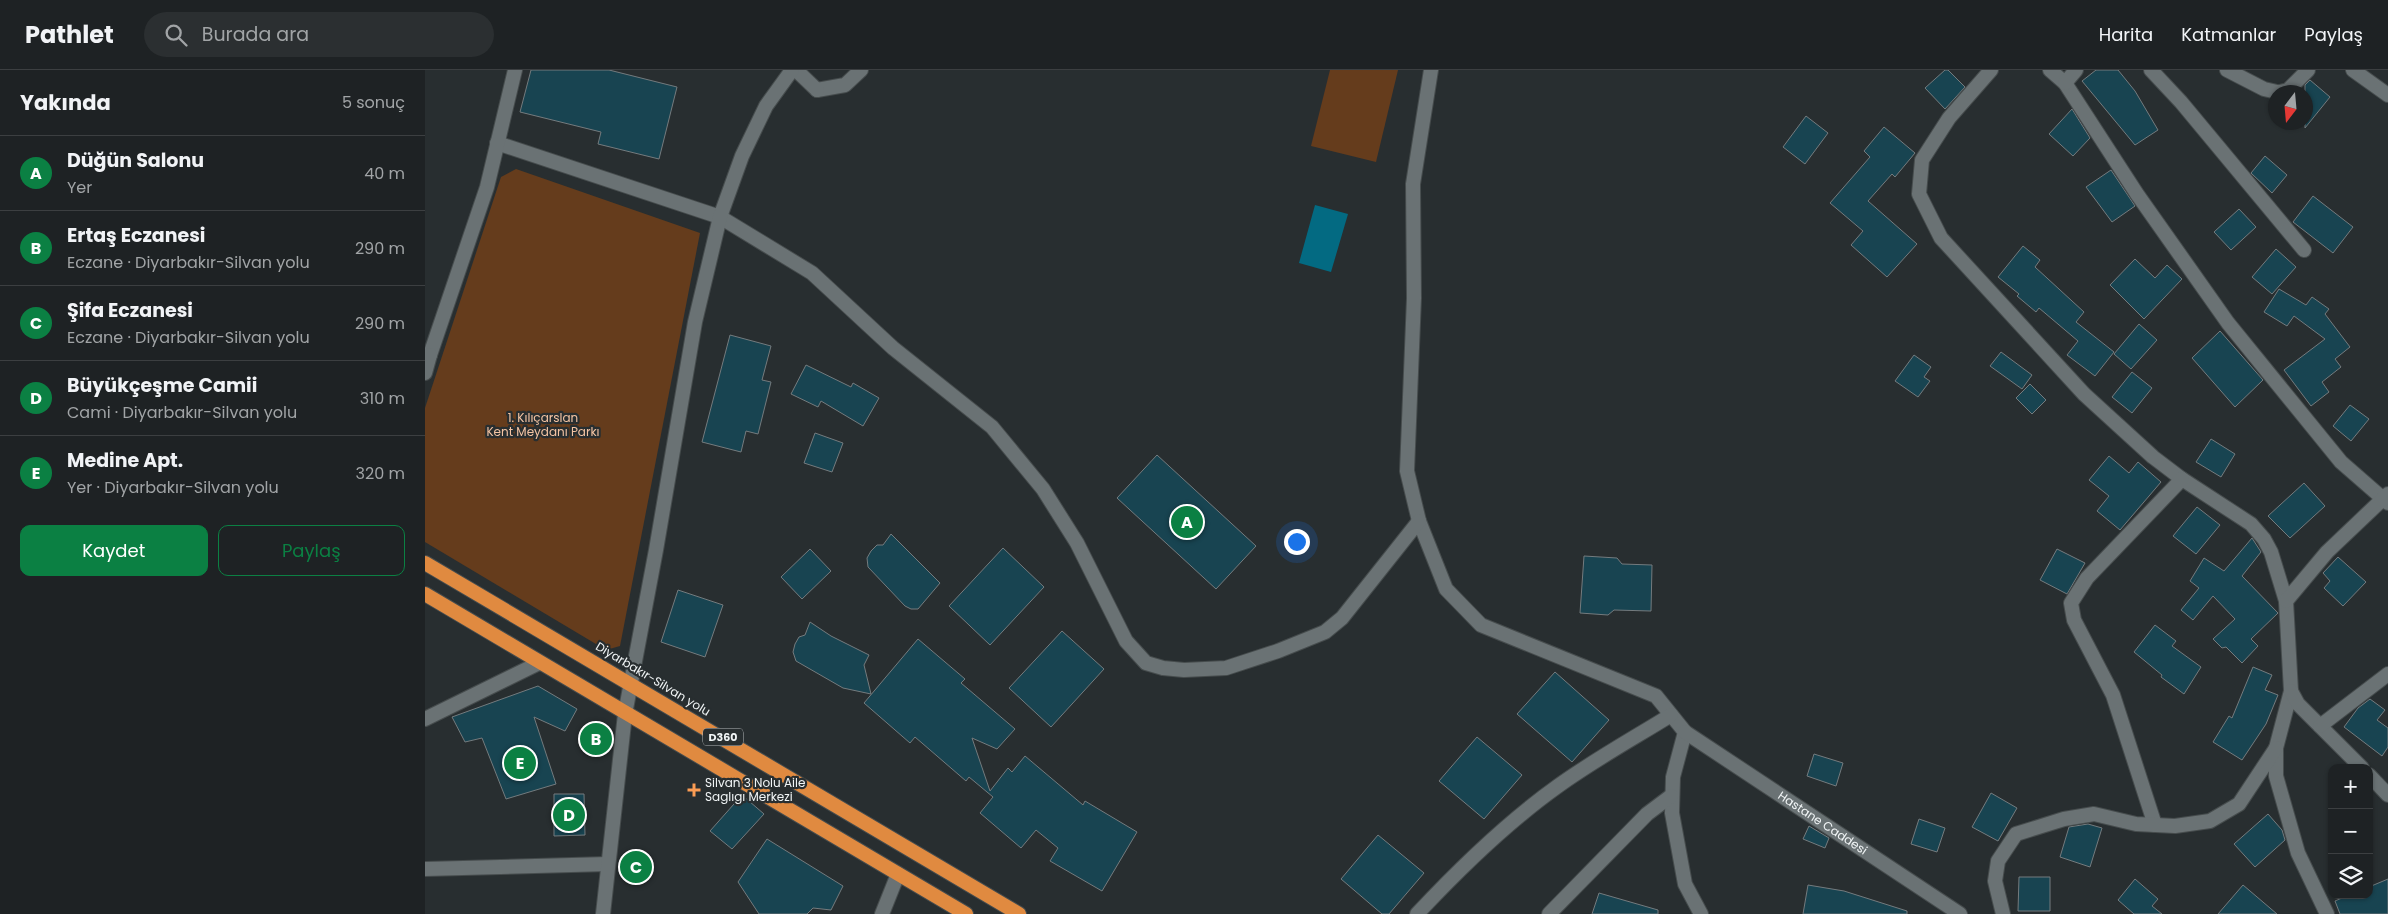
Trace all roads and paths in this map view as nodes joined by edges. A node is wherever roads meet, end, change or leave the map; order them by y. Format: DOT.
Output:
graph roads {
  1 [pos="515,70"];
  2 [pos="792,70"];
  3 [pos="797,70"];
  4 [pos="861,70"];
  5 [pos="1431,70"];
  6 [pos="1991,70"];
  7 [pos="2050,70"];
  8 [pos="2076,70"];
  9 [pos="2151,70"];
  10 [pos="2227,70"];
  11 [pos="2308,70"];
  12 [pos="2353,70"];
  13 [pos="2065,83"];
  14 [pos="2293,85"];
  15 [pos="2268,90"];
  16 [pos="2388,95"];
  17 [pos="497,143"];
  18 [pos="720,217"];
  19 [pos="2304,250"];
  20 [pos="427,359"];
  21 [pos="425,374"];
  22 [pos="2182,479"];
  23 [pos="2387,499"];
  24 [pos="1419,521"];
  25 [pos="425,563"];
  26 [pos="425,594"];
  27 [pos="2285,601"];
  28 [pos="539,663"];
  29 [pos="2388,674"];
  30 [pos="631,682"];
  31 [pos="2291,691"];
  32 [pos="625,714"];
  33 [pos="1671,715"];
  34 [pos="425,719"];
  35 [pos="2320,726"];
  36 [pos="1685,732"];
  37 [pos="2276,748"];
  38 [pos="2358,764"];
  39 [pos="2373,779"];
  40 [pos="2388,795"];
  41 [pos="1671,796"];
  42 [pos="2155,825"];
  43 [pos="608,864"];
  44 [pos="425,869"];
  45 [pos="897,874"];
  46 [pos="603,914"];
  47 [pos="882,914"];
  48 [pos="966,914"];
  49 [pos="1019,914"];
  50 [pos="1417,914"];
  51 [pos="1549,914"];
  52 [pos="1701,914"];
  53 [pos="1960,914"];
  54 [pos="2003,914"];
  55 [pos="2327,914"];
  1 -- 17 [label="street"];
  2 -- 18 [label="street"];
  3 -- 4 [label="street"];
  5 -- 24 [label="street, Hastane Caddesi"];
  6 -- 22 [label="street"];
  7 -- 13 [label="street"];
  8 -- 13 [label="street"];
  9 -- 19 [label="street"];
  10 -- 15 [label="street"];
  11 -- 14 [label="street"];
  12 -- 16 [label="street"];
  13 -- 23 [label="street"];
  17 -- 18 [label="street"];
  17 -- 20 [label="street"];
  18 -- 24 [label="street"];
  18 -- 30 [label="street"];
  20 -- 21 [label="street"];
  22 -- 27 [label="street"];
  22 -- 42 [label="street"];
  23 -- 27 [label="street"];
  24 -- 33 [label="street, Hastane Caddesi"];
  25 -- 30 [label="highway, Diyarbakır-Silvan yolu / D360"];
  26 -- 28 [label="highway, D360"];
  27 -- 31 [label="street"];
  28 -- 32 [label="highway, D360"];
  28 -- 34 [label="street"];
  29 -- 35 [label="street"];
  30 -- 32 [label="street"];
  30 -- 49 [label="highway, Diyarbakır-Silvan yolu / D360"];
  31 -- 35 [label="street"];
  31 -- 37 [label="street"];
  32 -- 43 [label="street"];
  32 -- 45 [label="highway, D360"];
  33 -- 36 [label="street, Hastane Caddesi"];
  33 -- 50 [label="street"];
  35 -- 38 [label="street"];
  36 -- 41 [label="street"];
  36 -- 53 [label="street, Hastane Caddesi"];
  37 -- 42 [label="street"];
  37 -- 55 [label="street"];
  39 -- 40 [label="street"];
  41 -- 51 [label="street"];
  41 -- 52 [label="street"];
  42 -- 54 [label="street"];
  43 -- 44 [label="street"];
  43 -- 46 [label="street"];
  45 -- 47 [label="street"];
  45 -- 48 [label="highway, D360"];
}
